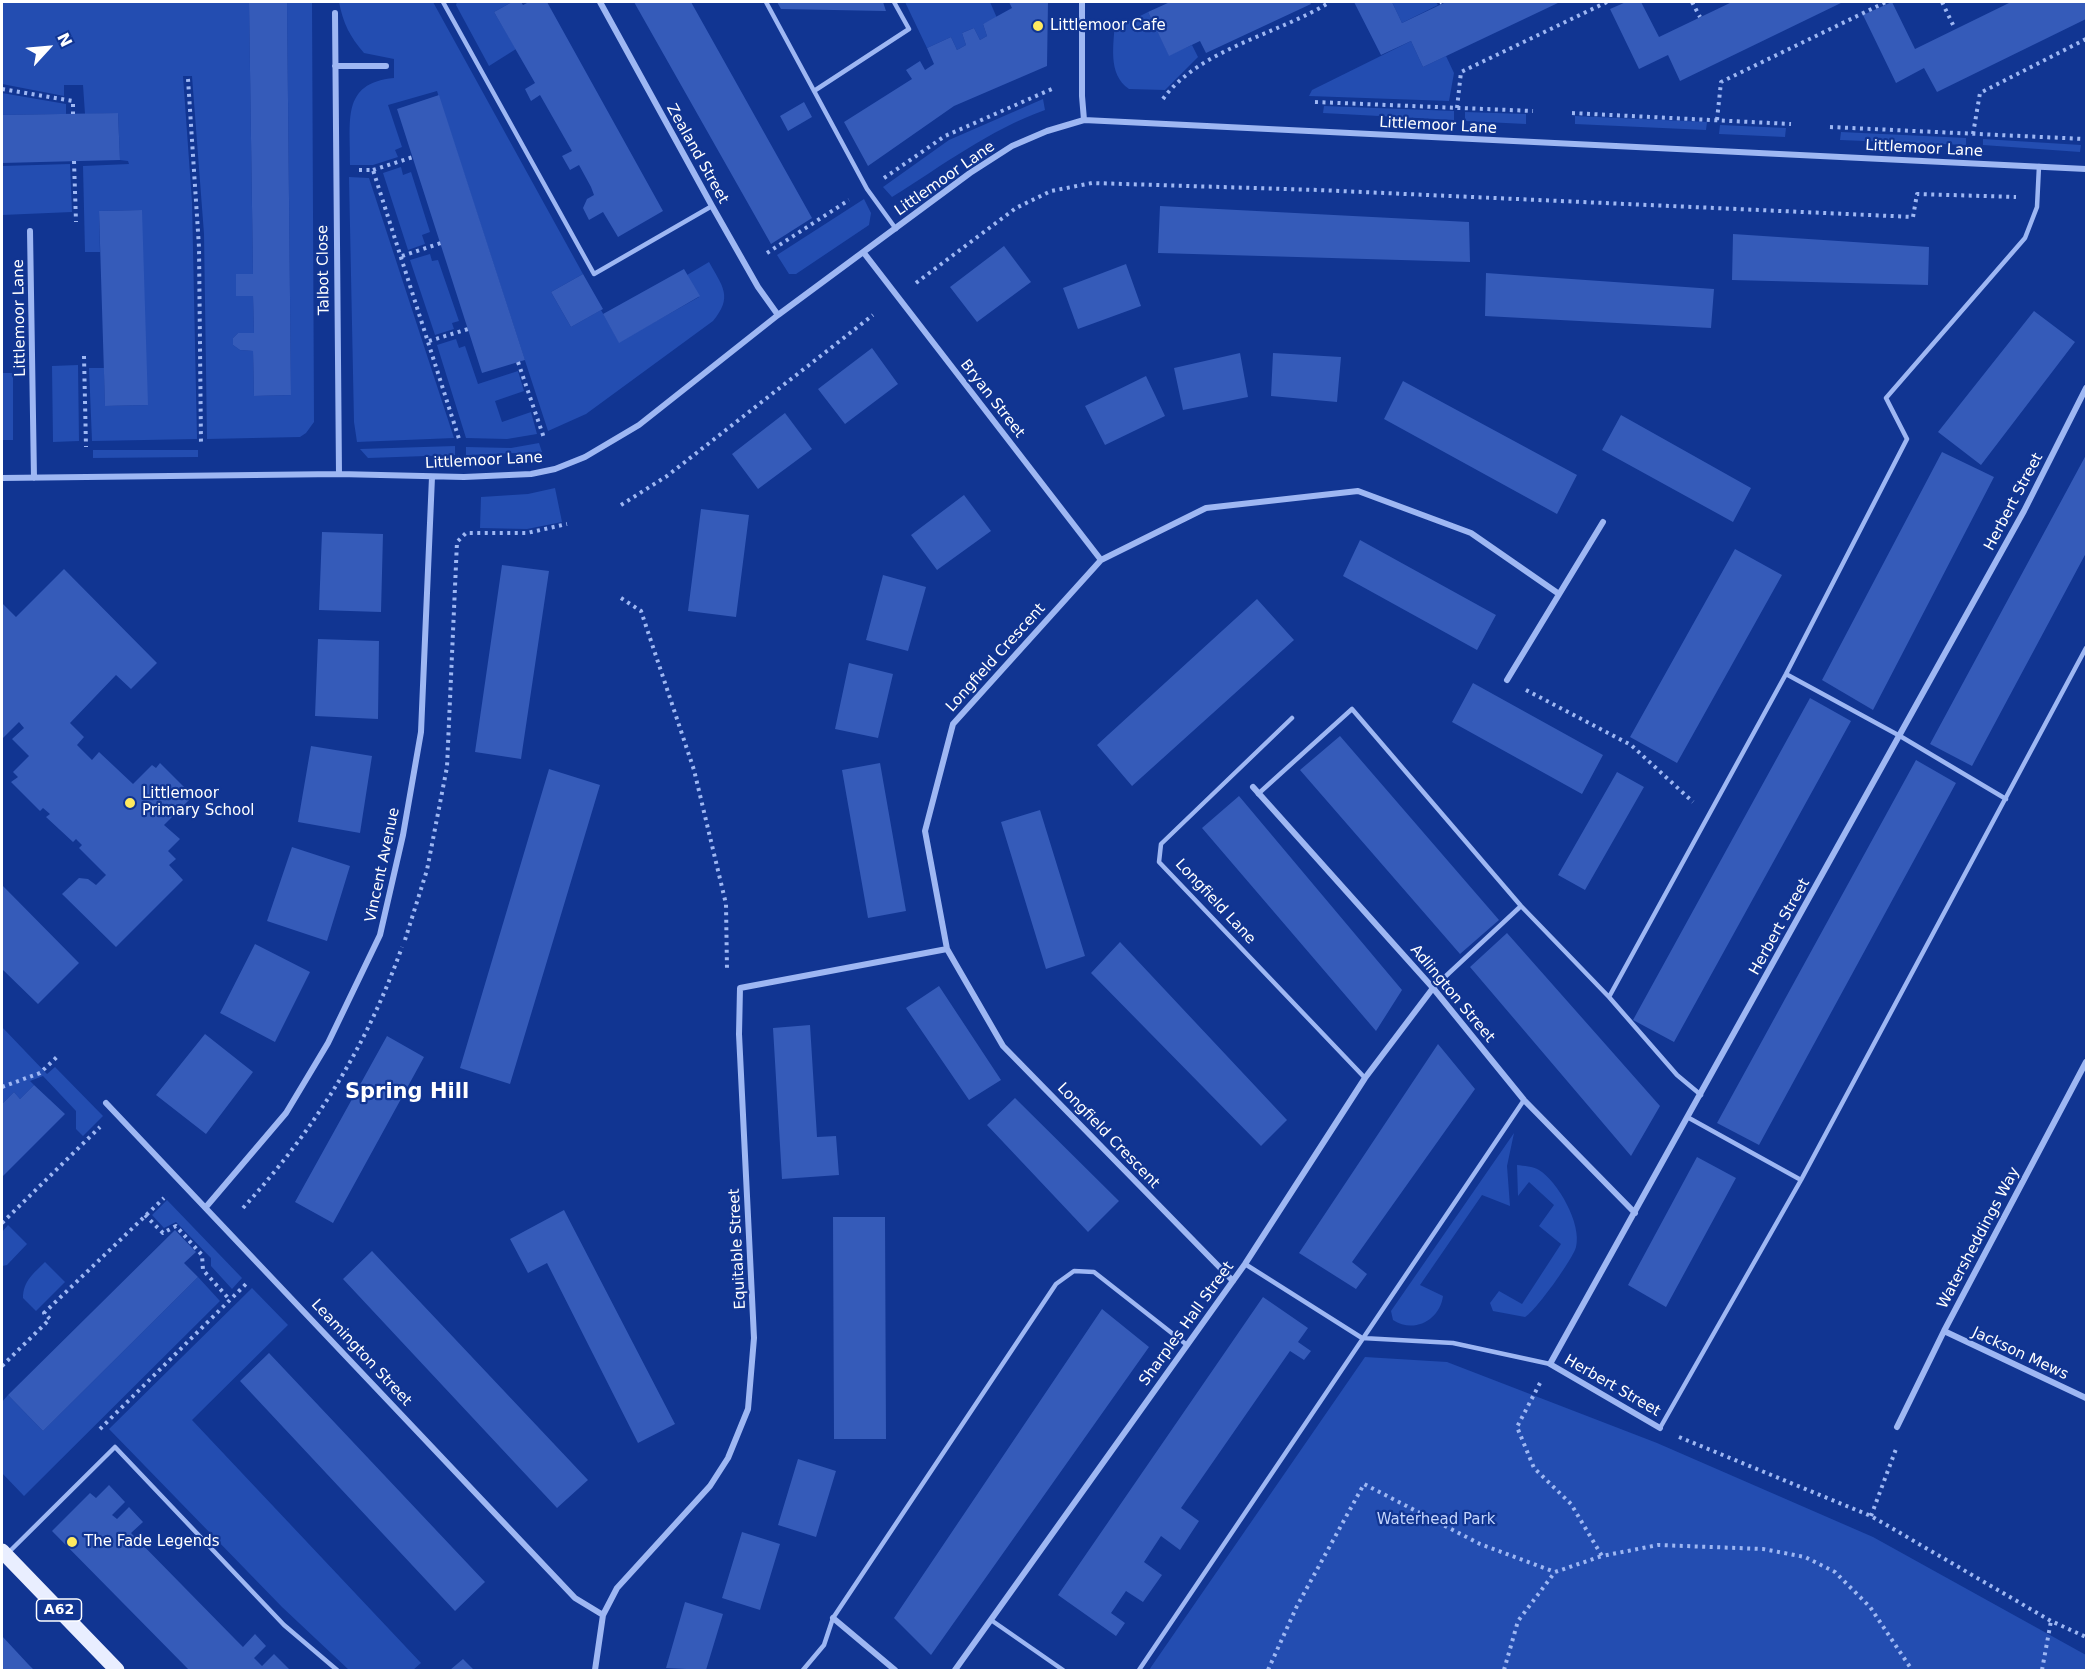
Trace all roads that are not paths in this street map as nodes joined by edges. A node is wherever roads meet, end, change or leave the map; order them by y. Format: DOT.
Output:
graph roads {
  1 [pos="443,2"];
  2 [pos="600,2"];
  3 [pos="766,2"];
  4 [pos="894,2"];
  5 [pos="1082,2"];
  6 [pos="335,13"];
  7 [pos="335,66"];
  8 [pos="386,66"];
  9 [pos="814,92"];
  10 [pos="1084,120"];
  11 [pos="2039,166"];
  12 [pos="2086,169"];
  13 [pos="712,206"];
  14 [pos="896,229"];
  15 [pos="30,231"];
  16 [pos="864,252"];
  17 [pos="778,315"];
  18 [pos="2086,388"];
  19 [pos="339,474"];
  20 [pos="432,477"];
  21 [pos="2,478"];
  22 [pos="34,478"];
  23 [pos="1603,522"];
  24 [pos="1101,560"];
  25 [pos="1559,594"];
  26 [pos="2086,648"];
  27 [pos="1786,674"];
  28 [pos="1507,680"];
  29 [pos="1292,718"];
  30 [pos="1900,736"];
  31 [pos="1253,787"];
  32 [pos="1258,794"];
  33 [pos="2006,799"];
  34 [pos="1521,906"];
  35 [pos="947,949"];
  36 [pos="1433,988"];
  37 [pos="1609,997"];
  38 [pos="2086,1062"];
  39 [pos="1365,1078"];
  40 [pos="1701,1095"];
  41 [pos="1524,1100"];
  42 [pos="106,1103"];
  43 [pos="1689,1118"];
  44 [pos="1801,1180"];
  45 [pos="206,1207"];
  46 [pos="1635,1213"];
  47 [pos="1245,1264"];
  48 [pos="1233,1281"];
  49 [pos="1944,1331"];
  50 [pos="1362,1338"];
  51 [pos="1187,1345"];
  52 [pos="1550,1364"];
  53 [pos="2086,1398"];
  54 [pos="1897,1427"];
  55 [pos="1660,1428"];
  56 [pos="4,1553"];
  57 [pos="603,1615"];
  58 [pos="833,1618"];
  59 [pos="991,1620"];
  60 [pos="117,1671"];
  61 [pos="337,1671"];
  62 [pos="595,1671"];
  63 [pos="803,1671"];
  64 [pos="895,1671"];
  65 [pos="954,1671"];
  66 [pos="1063,1671"];
  67 [pos="1139,1671"];
  1 -- 13 [label="lane"];
  2 -- 13 [label="street, Zealand Street"];
  3 -- 9 [label="lane"];
  4 -- 9 [label="lane"];
  5 -- 10 [label="street"];
  6 -- 7 [label="street, Talbot Close"];
  7 -- 8 [label="street"];
  7 -- 19 [label="street, Talbot Close"];
  9 -- 14 [label="lane"];
  10 -- 11 [label="street, Littlemoor Lane"];
  10 -- 14 [label="street, Littlemoor Lane"];
  11 -- 12 [label="street, Littlemoor Lane"];
  11 -- 27 [label="lane"];
  13 -- 17 [label="street, Zealand Street"];
  14 -- 16 [label="street, Littlemoor Lane"];
  15 -- 22 [label="street, Littlemoor Lane"];
  16 -- 17 [label="street, Littlemoor Lane"];
  16 -- 24 [label="street, Bryan Street"];
  17 -- 20 [label="street, Littlemoor Lane"];
  18 -- 30 [label="street, Herbert Street"];
  19 -- 20 [label="street, Littlemoor Lane"];
  19 -- 22 [label="street, Littlemoor Lane"];
  20 -- 45 [label="street, Vincent Avenue"];
  21 -- 22 [label="street, Littlemoor Lane"];
  23 -- 25 [label="street"];
  24 -- 25 [label="street, Longfield Crescent"];
  24 -- 35 [label="street, Longfield Crescent"];
  25 -- 28 [label="street"];
  26 -- 33 [label="lane"];
  27 -- 30 [label="lane"];
  27 -- 37 [label="lane"];
  29 -- 39 [label="lane, Longfield Lane"];
  30 -- 33 [label="lane"];
  30 -- 40 [label="street, Herbert Street"];
  31 -- 32 [label="street, Adlington Street"];
  32 -- 34 [label="lane"];
  32 -- 36 [label="street, Adlington Street"];
  33 -- 44 [label="lane"];
  34 -- 36 [label="lane"];
  34 -- 37 [label="lane"];
  35 -- 48 [label="street, Longfield Crescent"];
  35 -- 57 [label="street, Equitable Street"];
  36 -- 39 [label="street, Sharples Hall Street"];
  36 -- 41 [label="street, Adlington Street"];
  37 -- 40 [label="lane"];
  38 -- 49 [label="street, Watersheddings Way"];
  39 -- 47 [label="street, Sharples Hall Street"];
  40 -- 43 [label="street, Herbert Street"];
  41 -- 46 [label="street, Adlington Street"];
  41 -- 50 [label="lane"];
  42 -- 45 [label="street, Leamington Street"];
  43 -- 44 [label="lane"];
  43 -- 46 [label="street, Herbert Street"];
  44 -- 55 [label="lane"];
  45 -- 57 [label="street, Leamington Street"];
  46 -- 52 [label="street, Herbert Street"];
  47 -- 48 [label="street, Sharples Hall Street"];
  47 -- 50 [label="lane"];
  48 -- 51 [label="street, Sharples Hall Street"];
  49 -- 53 [label="street, Jackson Mews"];
  49 -- 54 [label="street, Watersheddings Way"];
  50 -- 52 [label="lane"];
  50 -- 67 [label="lane"];
  51 -- 58 [label="lane"];
  51 -- 59 [label="street, Sharples Hall Street"];
  52 -- 55 [label="street, Herbert Street"];
  56 -- 60 [label="main road, A62"];
  56 -- 61 [label="lane"];
  57 -- 62 [label="street, Equitable Street"];
  58 -- 63 [label="lane"];
  58 -- 64 [label="street"];
  59 -- 65 [label="street, Sharples Hall Street"];
  59 -- 66 [label="lane"];
}
